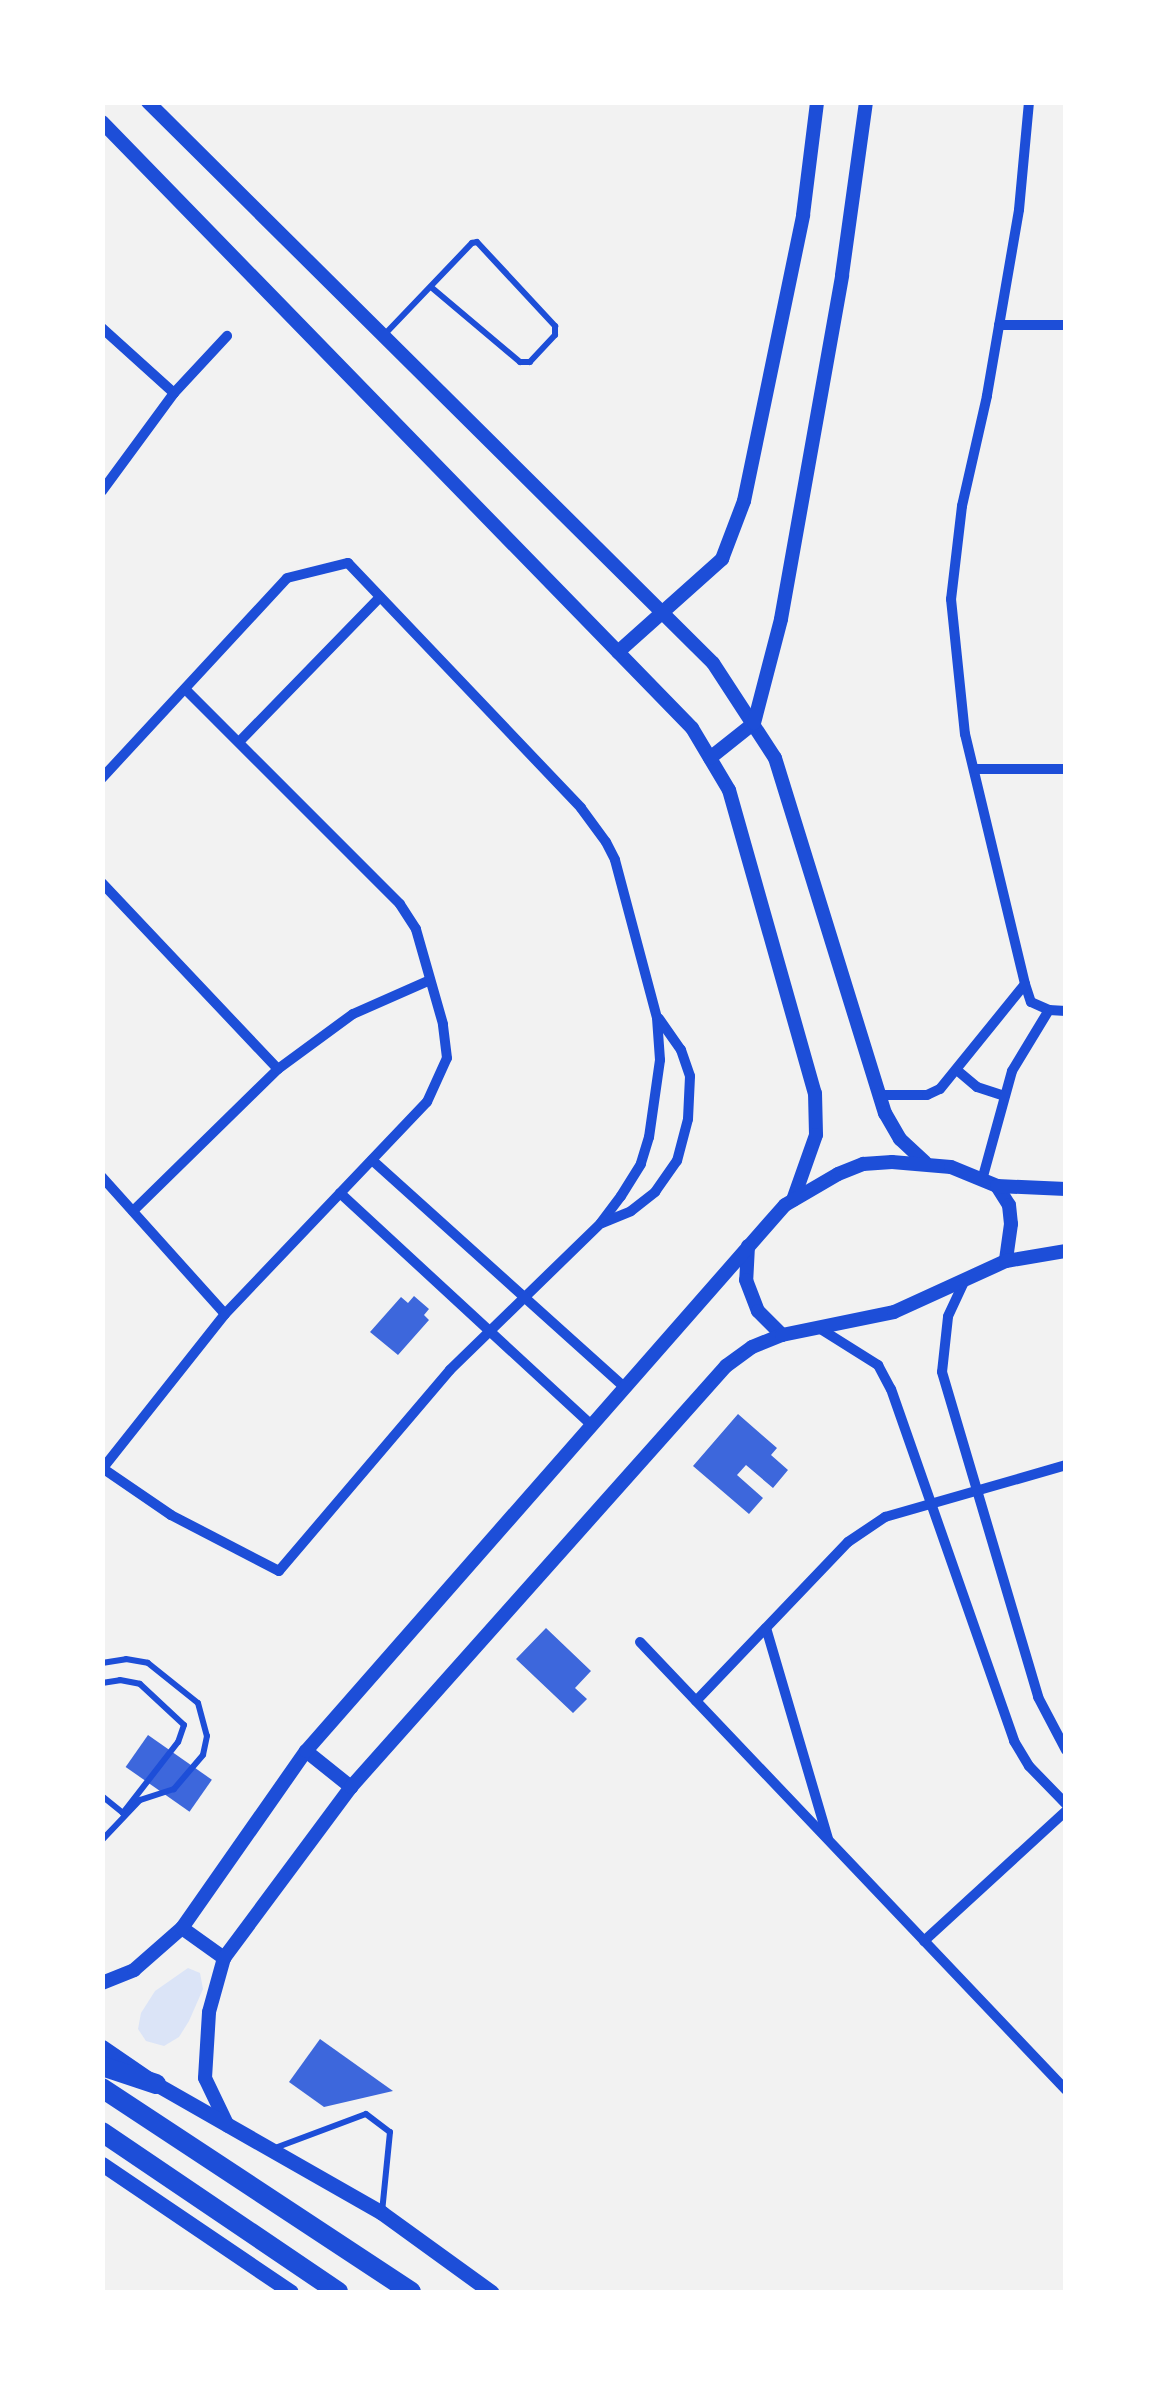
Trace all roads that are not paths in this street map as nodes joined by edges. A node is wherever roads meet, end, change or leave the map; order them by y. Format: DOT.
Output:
graph roads {
  1 [pos="148,102"];
  2 [pos="817,102"];
  3 [pos="866,102"];
  4 [pos="1029,102"];
  5 [pos="102,122"];
  6 [pos="430,287"];
  7 [pos="999,325"];
  8 [pos="1066,325"];
  9 [pos="102,328"];
  10 [pos="226,336"];
  11 [pos="383,336"];
  12 [pos="174,393"];
  13 [pos="104,485"];
  14 [pos="380,597"];
  15 [pos="663,616"];
  16 [pos="618,652"];
  17 [pos="185,689"];
  18 [pos="754,723"];
  19 [pos="239,742"];
  20 [pos="710,758"];
  21 [pos="974,769"];
  22 [pos="1066,769"];
  23 [pos="102,778"];
  24 [pos="102,883"];
  25 [pos="112,894"];
  26 [pos="102,903"];
  27 [pos="430,980"];
  28 [pos="1025,984"];
  29 [pos="1048,1010"];
  30 [pos="1066,1010"];
  31 [pos="656,1012"];
  32 [pos="278,1069"];
  33 [pos="958,1071"];
  34 [pos="879,1095"];
  35 [pos="1006,1096"];
  36 [pos="372,1160"];
  37 [pos="925,1162"];
  38 [pos="102,1177"];
  39 [pos="982,1180"];
  40 [pos="997,1186"];
  41 [pos="1066,1189"];
  42 [pos="340,1193"];
  43 [pos="793,1200"];
  44 [pos="134,1212"];
  45 [pos="601,1223"];
  46 [pos="748,1246"];
  47 [pos="1066,1250"];
  48 [pos="1006,1261"];
  49 [pos="964,1282"];
  50 [pos="525,1298"];
  51 [pos="225,1314"];
  52 [pos="818,1327"];
  53 [pos="490,1332"];
  54 [pos="782,1335"];
  55 [pos="624,1387"];
  56 [pos="591,1425"];
  57 [pos="1066,1466"];
  58 [pos="103,1468"];
  59 [pos="976,1490"];
  60 [pos="931,1503"];
  61 [pos="766,1628"];
  62 [pos="640,1642"];
  63 [pos="102,1663"];
  64 [pos="102,1683"];
  65 [pos="696,1701"];
  66 [pos="1066,1750"];
  67 [pos="306,1751"];
  68 [pos="350,1787"];
  69 [pos="102,1796"];
  70 [pos="1066,1808"];
  71 [pos="123,1813"];
  72 [pos="103,1840"];
  73 [pos="828,1840"];
  74 [pos="182,1928"];
  75 [pos="924,1941"];
  76 [pos="224,1958"];
  77 [pos="102,1983"];
  78 [pos="102,2047"];
  79 [pos="102,2066"];
  80 [pos="156,2084"];
  81 [pos="102,2088"];
  82 [pos="1066,2090"];
  83 [pos="228,2126"];
  84 [pos="105,2135"];
  85 [pos="269,2150"];
  86 [pos="102,2164"];
  87 [pos="382,2213"];
  88 [pos="290,2292"];
  89 [pos="338,2292"];
  90 [pos="411,2292"];
  91 [pos="491,2292"];
  1 -- 11 [label="street"];
  2 -- 15 [label="street"];
  3 -- 18 [label="street"];
  4 -- 7 [label="street"];
  5 -- 16 [label="street"];
  6 -- 6 [label="lane"];
  6 -- 11 [label="lane"];
  7 -- 8 [label="street"];
  7 -- 21 [label="street"];
  9 -- 12 [label="street"];
  10 -- 12 [label="street"];
  11 -- 15 [label="street"];
  12 -- 13 [label="street"];
  14 -- 17 [label="street"];
  14 -- 19 [label="street"];
  14 -- 31 [label="street"];
  15 -- 16 [label="street"];
  15 -- 18 [label="street"];
  16 -- 20 [label="street"];
  17 -- 19 [label="street"];
  17 -- 23 [label="street"];
  18 -- 20 [label="street"];
  18 -- 34 [label="street"];
  19 -- 27 [label="street"];
  20 -- 43 [label="street"];
  21 -- 22 [label="street"];
  21 -- 28 [label="street"];
  24 -- 25 [label="street"];
  25 -- 26 [label="street"];
  25 -- 32 [label="street"];
  27 -- 32 [label="street"];
  27 -- 36 [label="street"];
  28 -- 29 [label="street"];
  28 -- 33 [label="street"];
  29 -- 30 [label="street"];
  29 -- 35 [label="street"];
  31 -- 45 [label="street"];
  31 -- 45 [label="street"];
  32 -- 44 [label="street"];
  33 -- 34 [label="street"];
  33 -- 35 [label="street"];
  34 -- 37 [label="street"];
  35 -- 39 [label="street"];
  36 -- 42 [label="street"];
  36 -- 50 [label="street"];
  37 -- 39 [label="street"];
  37 -- 43 [label="street"];
  38 -- 44 [label="street"];
  39 -- 40 [label="street"];
  40 -- 41 [label="street"];
  40 -- 48 [label="street"];
  42 -- 51 [label="street"];
  42 -- 53 [label="street"];
  43 -- 46 [label="street"];
  44 -- 51 [label="street"];
  45 -- 50 [label="street"];
  46 -- 54 [label="street"];
  46 -- 55 [label="street"];
  47 -- 48 [label="street"];
  48 -- 49 [label="street"];
  49 -- 52 [label="street"];
  49 -- 59 [label="street"];
  50 -- 53 [label="street"];
  50 -- 55 [label="street"];
  51 -- 58 [label="street"];
  52 -- 54 [label="street"];
  52 -- 60 [label="street"];
  53 -- 56 [label="street"];
  53 -- 58 [label="street"];
  54 -- 68 [label="street"];
  55 -- 56 [label="street"];
  56 -- 67 [label="street"];
  57 -- 59 [label="street"];
  59 -- 60 [label="street"];
  59 -- 66 [label="street"];
  60 -- 61 [label="street"];
  60 -- 70 [label="street"];
  61 -- 65 [label="street"];
  61 -- 73 [label="street"];
  62 -- 65 [label="street"];
  63 -- 71 [label="lane"];
  64 -- 71 [label="lane"];
  65 -- 73 [label="street"];
  67 -- 68 [label="street"];
  67 -- 74 [label="street"];
  68 -- 76 [label="street"];
  69 -- 71 [label="lane"];
  70 -- 75 [label="street"];
  71 -- 72 [label="lane"];
  73 -- 75 [label="street"];
  74 -- 76 [label="street"];
  74 -- 77 [label="street"];
  75 -- 82 [label="street"];
  76 -- 83 [label="street"];
  78 -- 80 [label="main road"];
  79 -- 80 [label="highway"];
  80 -- 83 [label="main road"];
  81 -- 90 [label="highway"];
  83 -- 85 [label="main road"];
  84 -- 89 [label="highway"];
  85 -- 87 [label="main road"];
  85 -- 87 [label="lane"];
  86 -- 88 [label="main road"];
  87 -- 91 [label="main road"];
}
